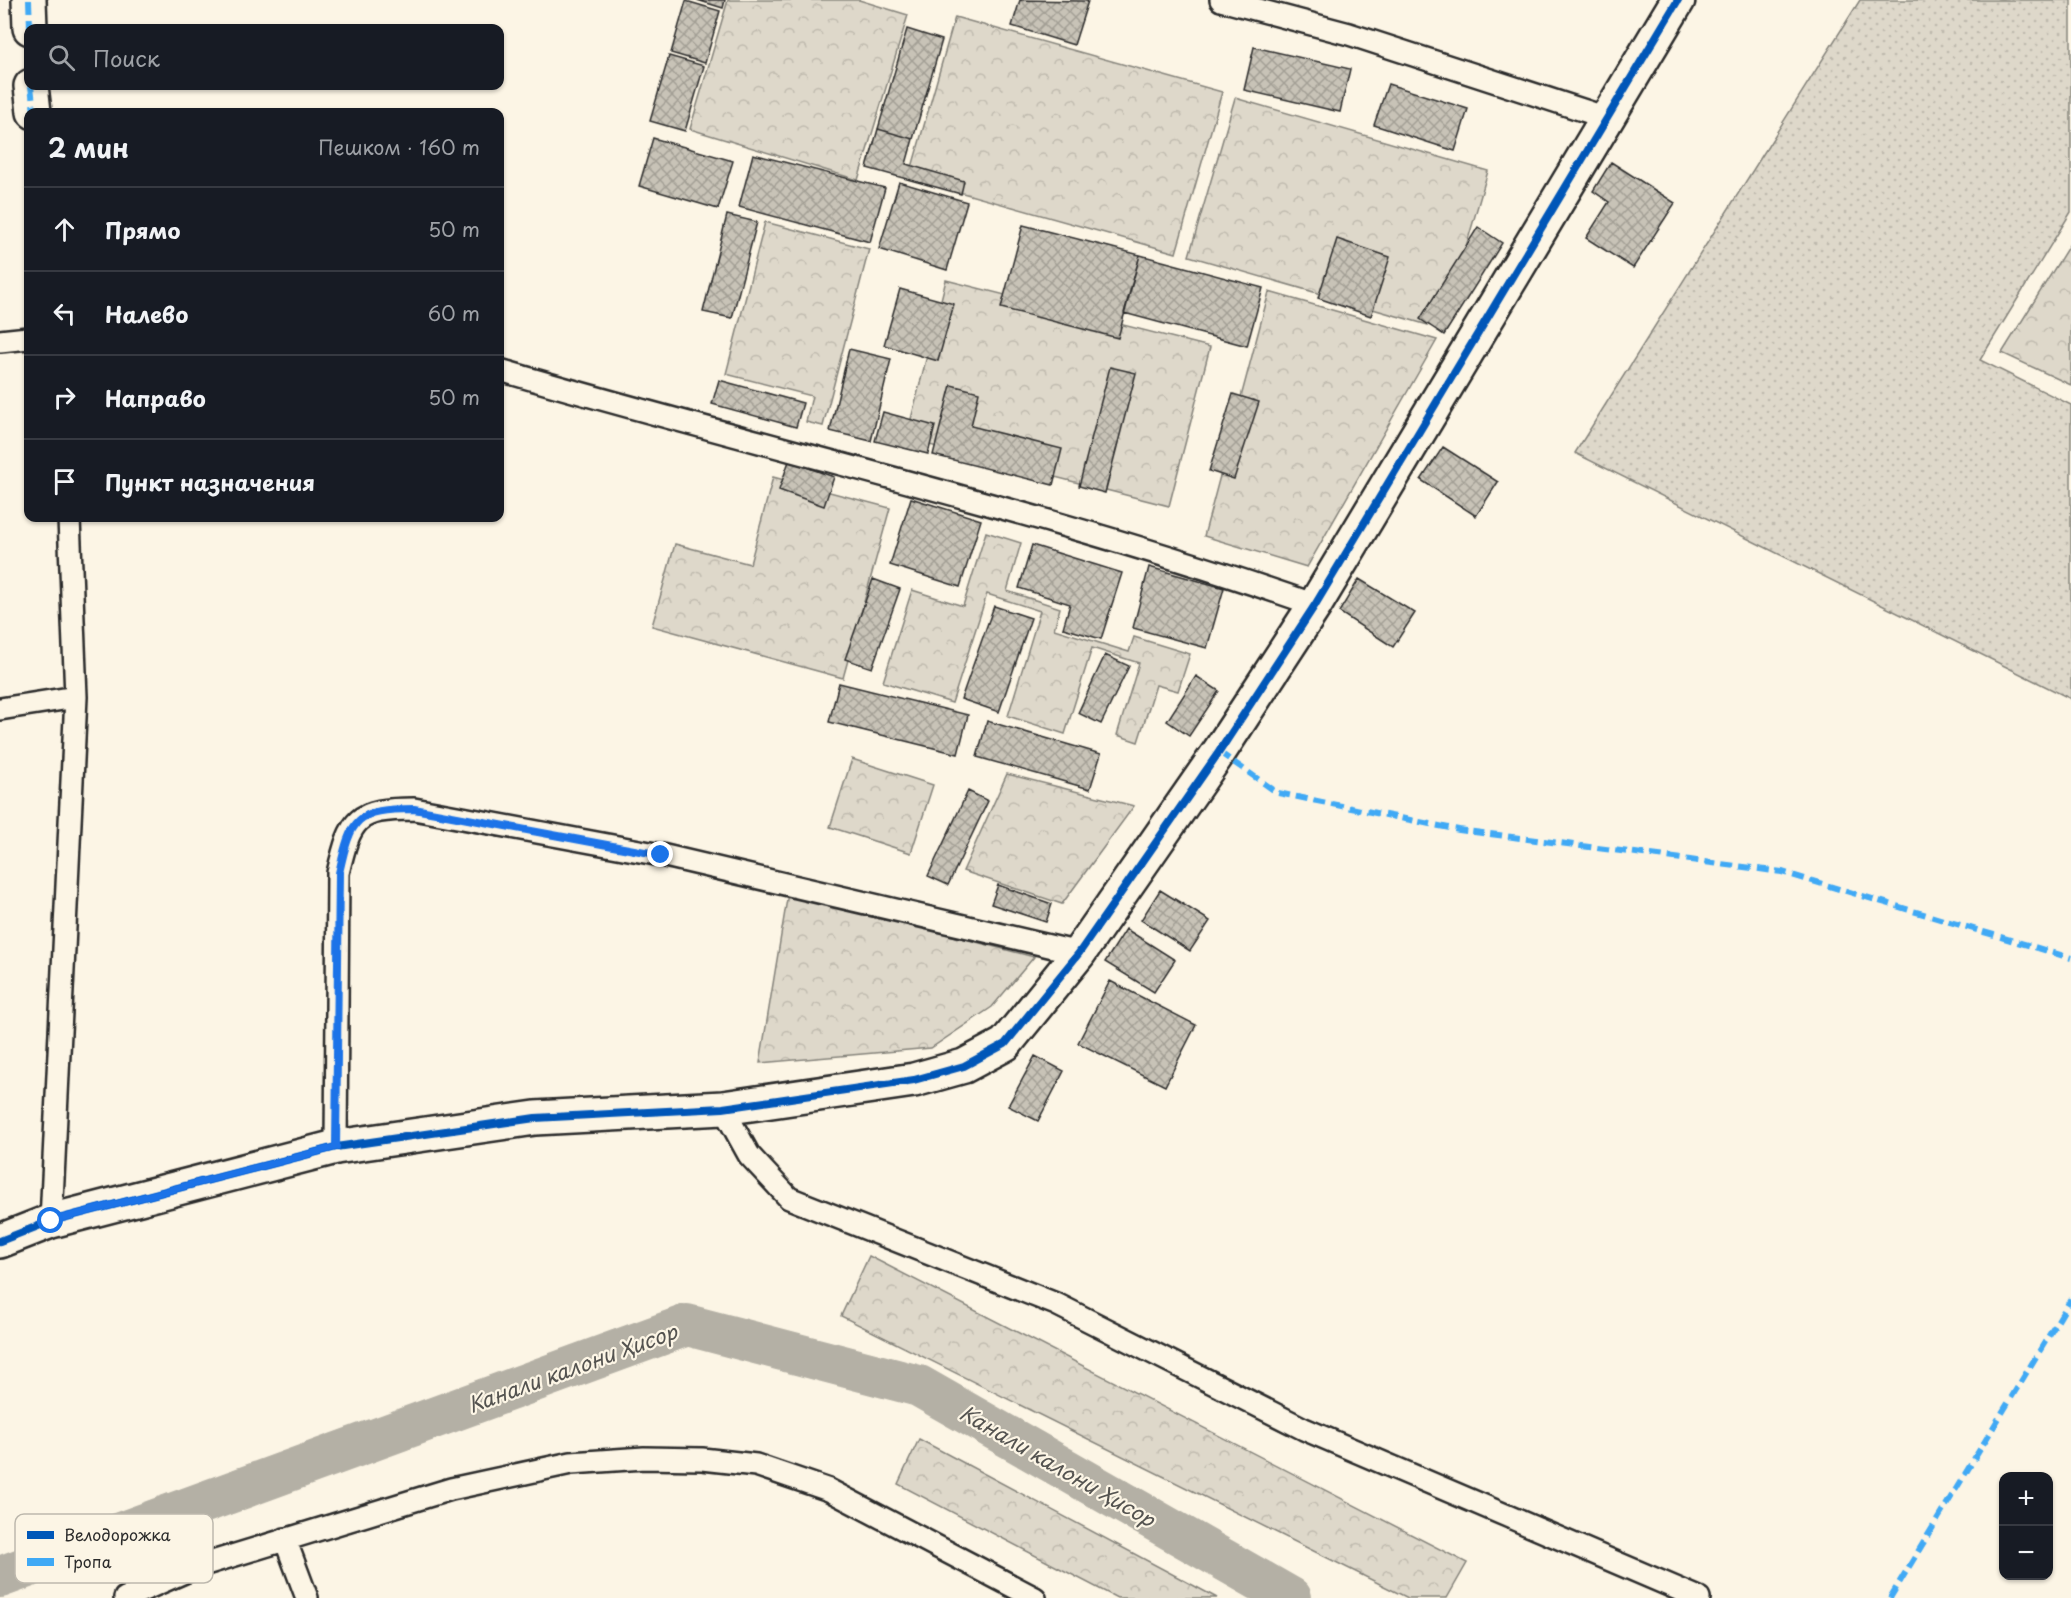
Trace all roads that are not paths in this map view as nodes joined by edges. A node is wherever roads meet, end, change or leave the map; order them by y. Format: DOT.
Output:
graph roads {
  1 [pos="29,0"];
  2 [pos="1221,0"];
  3 [pos="1678,0"];
  4 [pos="30,24"];
  5 [pos="32,90"];
  6 [pos="34,108"];
  7 [pos="1607,118"];
  8 [pos="24,338"];
  9 [pos="0,340"];
  10 [pos="504,371"];
  11 [pos="69,522"];
  12 [pos="1315,605"];
  13 [pos="76,697"];
  14 [pos="0,709"];
  15 [pos="1079,953"];
  16 [pos="723,1108"];
  17 [pos="336,1147"];
  18 [pos="51,1221"];
  19 [pos="0,1241"];
  20 [pos="285,1539"];
  21 [pos="213,1562"];
  22 [pos="159,1583"];
  23 [pos="125,1598"];
  24 [pos="307,1598"];
  25 [pos="1035,1598"];
  26 [pos="1699,1598"];
  1 -- 4 [label="street"];
  2 -- 7 [label="lane"];
  3 -- 7 [label="street"];
  5 -- 6 [label="street"];
  7 -- 12 [label="street"];
  8 -- 9 [label="lane"];
  10 -- 12 [label="lane"];
  11 -- 13 [label="lane"];
  12 -- 15 [label="street"];
  13 -- 14 [label="lane"];
  13 -- 18 [label="lane"];
  15 -- 16 [label="street"];
  15 -- 17 [label="lane"];
  16 -- 17 [label="street"];
  16 -- 26 [label="lane"];
  17 -- 18 [label="street"];
  18 -- 19 [label="street"];
  20 -- 21 [label="lane"];
  20 -- 24 [label="lane"];
  20 -- 25 [label="lane"];
  22 -- 23 [label="lane"];
}
